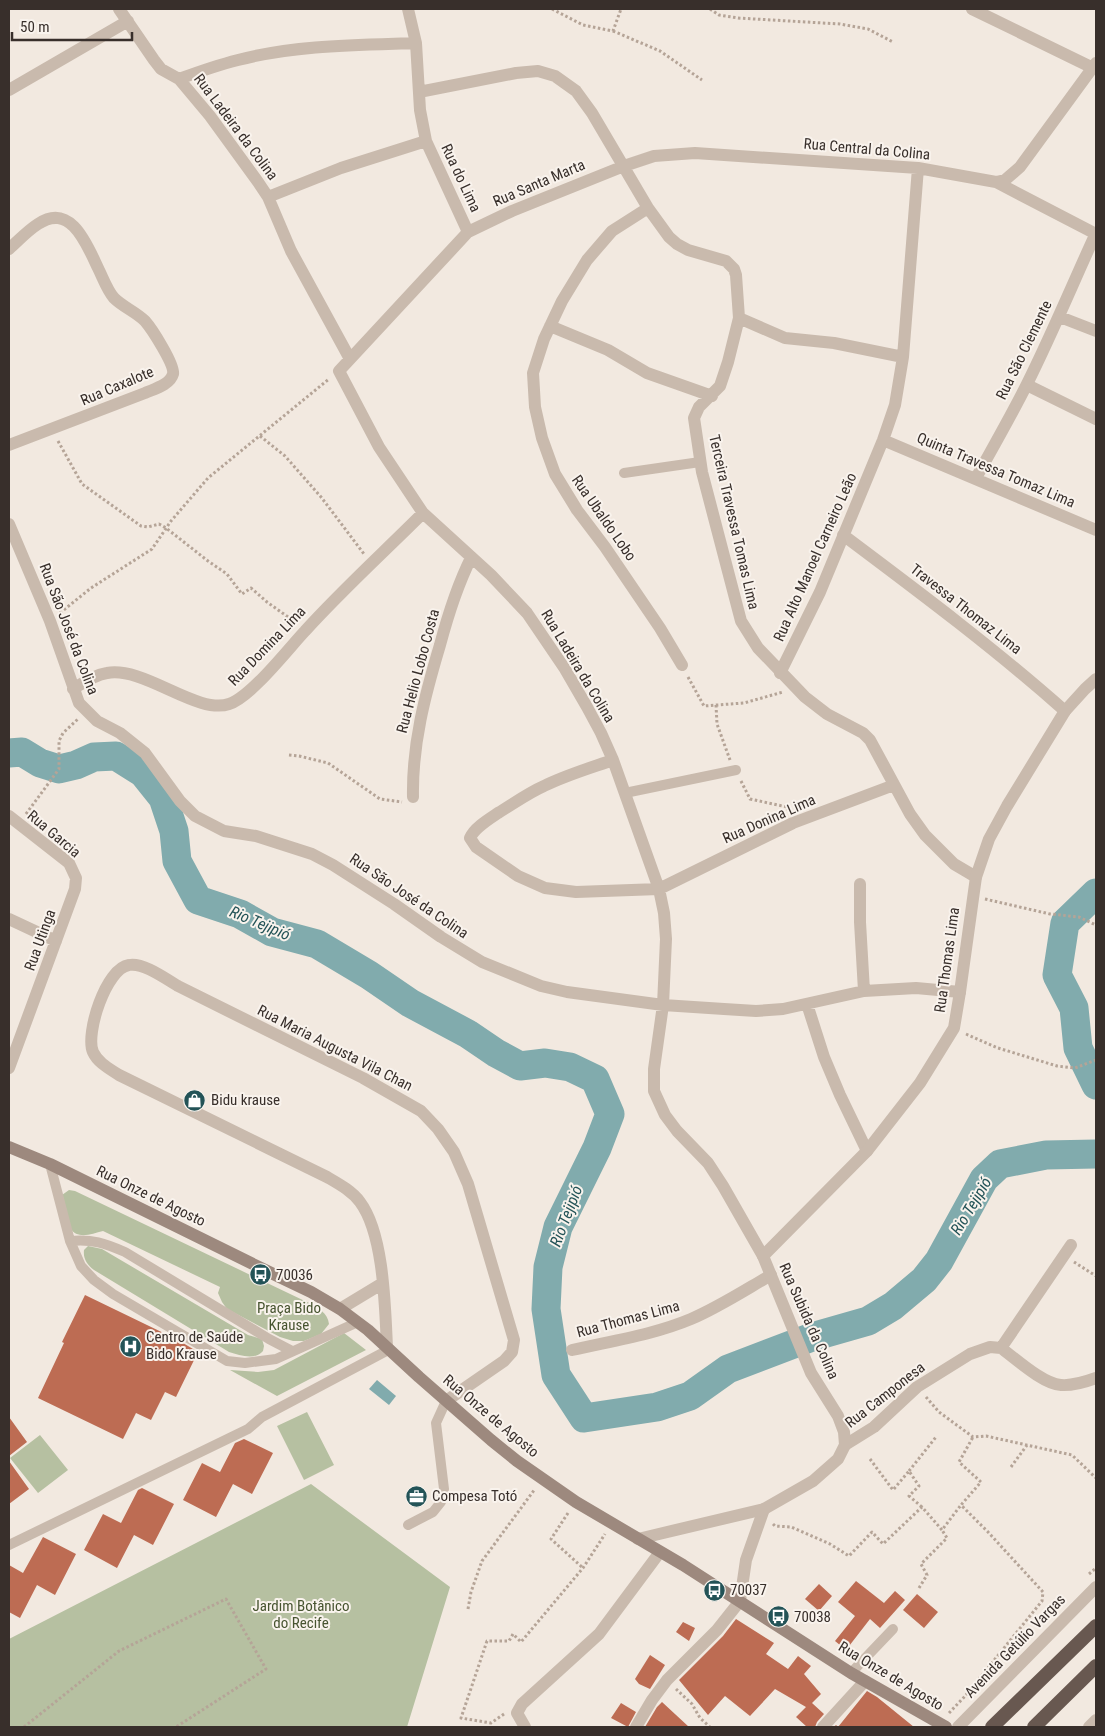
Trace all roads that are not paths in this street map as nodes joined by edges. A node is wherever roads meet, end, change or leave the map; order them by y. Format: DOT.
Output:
graph roads {
  1 [pos="119,9"];
  2 [pos="408,9"];
  3 [pos="972,9"];
  4 [pos="995,14"];
  5 [pos="128,21"];
  6 [pos="416,43"];
  7 [pos="1094,66"];
  8 [pos="179,79"];
  9 [pos="9,90"];
  10 [pos="419,92"];
  11 [pos="426,141"];
  12 [pos="624,166"];
  13 [pos="918,168"];
  14 [pos="996,182"];
  15 [pos="268,197"];
  16 [pos="648,208"];
  17 [pos="468,232"];
  18 [pos="1096,234"];
  19 [pos="9,249"];
  20 [pos="1060,316"];
  21 [pos="739,318"];
  22 [pos="550,326"];
  23 [pos="1096,331"];
  24 [pos="903,356"];
  25 [pos="350,359"];
  26 [pos="339,371"];
  27 [pos="1027,385"];
  28 [pos="712,396"];
  29 [pos="1096,419"];
  30 [pos="883,440"];
  31 [pos="9,445"];
  32 [pos="700,462"];
  33 [pos="624,473"];
  34 [pos="976,478"];
  35 [pos="423,513"];
  36 [pos="9,524"];
  37 [pos="1096,530"];
  38 [pos="843,535"];
  39 [pos="471,558"];
  40 [pos="682,665"];
  41 [pos="780,673"];
  42 [pos="1096,679"];
  43 [pos="73,689"];
  44 [pos="1065,711"];
  45 [pos="613,760"];
  46 [pos="736,770"];
  47 [pos="894,785"];
  48 [pos="625,793"];
  49 [pos="413,796"];
  50 [pos="9,816"];
  51 [pos="976,877"];
  52 [pos="76,878"];
  53 [pos="860,884"];
  54 [pos="659,889"];
  55 [pos="9,919"];
  56 [pos="56,941"];
  57 [pos="864,991"];
  58 [pos="960,992"];
  59 [pos="807,1004"];
  60 [pos="664,1005"];
  61 [pos="9,1068"];
  62 [pos="9,1147"];
  63 [pos="867,1151"];
  64 [pos="50,1164"];
  65 [pos="70,1241"];
  66 [pos="1068,1250"];
  67 [pos="763,1256"];
  68 [pos="771,1275"];
  69 [pos="383,1283"];
  70 [pos="340,1309"];
  71 [pos="358,1322"];
  72 [pos="388,1348"];
  73 [pos="1001,1348"];
  74 [pos="572,1350"];
  75 [pos="292,1351"];
  76 [pos="1096,1378"];
  77 [pos="446,1401"];
  78 [pos="845,1445"];
  79 [pos="763,1511"];
  80 [pos="408,1525"];
  81 [pos="638,1539"];
  82 [pos="9,1545"];
  83 [pos="660,1552"];
  84 [pos="1096,1587"];
  85 [pos="740,1601"];
  86 [pos="1096,1626"];
  87 [pos="893,1629"];
  88 [pos="1096,1666"];
  89 [pos="851,1673"];
  90 [pos="865,1681"];
  91 [pos="1096,1720"];
  92 [pos="943,1725"];
  93 [pos="525,1727"];
  94 [pos="636,1727"];
  95 [pos="823,1727"];
  96 [pos="958,1727"];
  97 [pos="992,1727"];
  98 [pos="1034,1727"];
  99 [pos="1089,1727"];
  1 -- 5 [label="street, Rua Ladeira da Colina"];
  2 -- 6 [label="street, Rua do Lima"];
  3 -- 4 [label="street"];
  4 -- 7 [label="street"];
  5 -- 8 [label="street, Rua Ladeira da Colina"];
  5 -- 9 [label="street"];
  6 -- 8 [label="street"];
  6 -- 10 [label="street, Rua do Lima"];
  7 -- 14 [label="street"];
  8 -- 15 [label="street, Rua Ladeira da Colina"];
  10 -- 11 [label="street, Rua do Lima"];
  10 -- 12 [label="street"];
  11 -- 15 [label="street"];
  11 -- 17 [label="street, Rua do Lima"];
  12 -- 13 [label="street, Rua Central da Colina"];
  12 -- 16 [label="street"];
  12 -- 17 [label="street, Rua Santa Marta"];
  13 -- 14 [label="street, Rua Central da Colina"];
  13 -- 24 [label="street, Rua Alto Manoel Carneiro Leão"];
  14 -- 18 [label="street, Rua Central da Colina"];
  15 -- 25 [label="street, Rua Ladeira da Colina"];
  16 -- 21 [label="street, Terceira Travessa Tomas Lima"];
  16 -- 22 [label="street, Rua Ubaldo Lobo"];
  17 -- 25 [label="street, Rua do Lima"];
  18 -- 20 [label="street, Rua São Clemente"];
  19 -- 31 [label="street, Rua Caxalote"];
  20 -- 23 [label="street"];
  20 -- 27 [label="street, Rua São Clemente"];
  21 -- 24 [label="street"];
  21 -- 28 [label="street, Terceira Travessa Tomas Lima"];
  22 -- 28 [label="street"];
  22 -- 40 [label="street, Rua Ubaldo Lobo"];
  24 -- 30 [label="street, Rua Alto Manoel Carneiro Leão"];
  25 -- 26 [label="street, Rua do Lima"];
  26 -- 35 [label="street, Rua Ladeira da Colina"];
  27 -- 29 [label="street"];
  27 -- 34 [label="street, Rua São Clemente"];
  28 -- 32 [label="street, Terceira Travessa Tomas Lima"];
  30 -- 34 [label="street, Quinta Travessa Tomaz Lima"];
  30 -- 38 [label="street, Rua Alto Manoel Carneiro Leão"];
  32 -- 33 [label="lane"];
  32 -- 41 [label="street, Terceira Travessa Tomas Lima"];
  34 -- 37 [label="street, Quinta Travessa Tomaz Lima"];
  35 -- 39 [label="street, Rua Ladeira da Colina"];
  35 -- 43 [label="street, Rua Domina Lima"];
  36 -- 43 [label="street, Rua São José da Colina"];
  38 -- 41 [label="street, Rua Alto Manoel Carneiro Leão"];
  38 -- 44 [label="street, Travessa Thomaz Lima"];
  39 -- 45 [label="street, Rua Ladeira da Colina"];
  39 -- 49 [label="street, Rua Helio Lobo Costa"];
  41 -- 47 [label="street"];
  42 -- 44 [label="street, Rua Thomas Lima"];
  43 -- 60 [label="street, Rua São José da Colina"];
  44 -- 51 [label="street, Rua Thomas Lima"];
  45 -- 48 [label="street, Rua Ladeira da Colina"];
  45 -- 54 [label="street"];
  46 -- 48 [label="lane"];
  47 -- 51 [label="street"];
  47 -- 54 [label="street, Rua Donina Lima"];
  48 -- 54 [label="street, Rua Ladeira da Colina"];
  50 -- 52 [label="street, Rua Garcia"];
  51 -- 58 [label="street, Rua Thomas Lima"];
  52 -- 56 [label="street, Rua Utinga"];
  53 -- 57 [label="street"];
  54 -- 60 [label="street, Rua Ladeira da Colina"];
  55 -- 56 [label="street"];
  56 -- 61 [label="street, Rua Utinga"];
  57 -- 58 [label="street, Rua São José da Colina"];
  57 -- 59 [label="street, Rua São José da Colina"];
  58 -- 63 [label="street, Rua Thomas Lima"];
  59 -- 60 [label="street, Rua São José da Colina"];
  59 -- 63 [label="street"];
  60 -- 67 [label="street, Rua Subida da Colina"];
  62 -- 64 [label="main road, Rua Onze de Agosto"];
  63 -- 67 [label="street, Rua Thomas Lima"];
  64 -- 65 [label="lane"];
  64 -- 70 [label="main road, Rua Onze de Agosto"];
  65 -- 75 [label="lane"];
  65 -- 75 [label="lane"];
  66 -- 73 [label="street"];
  67 -- 68 [label="street, Rua Subida da Colina"];
  68 -- 74 [label="street, Rua Thomas Lima"];
  68 -- 78 [label="street, Rua Subida da Colina"];
  69 -- 70 [label="street"];
  69 -- 72 [label="street"];
  69 -- 77 [label="street, Rua Maria Augusta Vila Chan"];
  70 -- 71 [label="main road, Rua Onze de Agosto"];
  71 -- 72 [label="main road, Rua Onze de Agosto"];
  71 -- 75 [label="lane"];
  72 -- 77 [label="main road, Rua Onze de Agosto"];
  72 -- 82 [label="lane"];
  73 -- 76 [label="street"];
  73 -- 78 [label="street, Rua Camponesa"];
  77 -- 80 [label="lane"];
  77 -- 81 [label="main road, Rua Onze de Agosto"];
  78 -- 79 [label="street"];
  79 -- 81 [label="street"];
  79 -- 85 [label="street"];
  81 -- 83 [label="main road, Rua Onze de Agosto"];
  83 -- 85 [label="main road, Rua Onze de Agosto"];
  83 -- 93 [label="street"];
  84 -- 96 [label="street, Avenida Getúlio Vargas"];
  85 -- 89 [label="main road, Rua Onze de Agosto"];
  85 -- 94 [label="street"];
  86 -- 97 [label="highway"];
  87 -- 89 [label="lane"];
  88 -- 98 [label="highway"];
  89 -- 90 [label="main road, Rua Onze de Agosto"];
  90 -- 92 [label="main road, Rua Onze de Agosto"];
  90 -- 95 [label="street"];
  91 -- 99 [label="street"];
}
